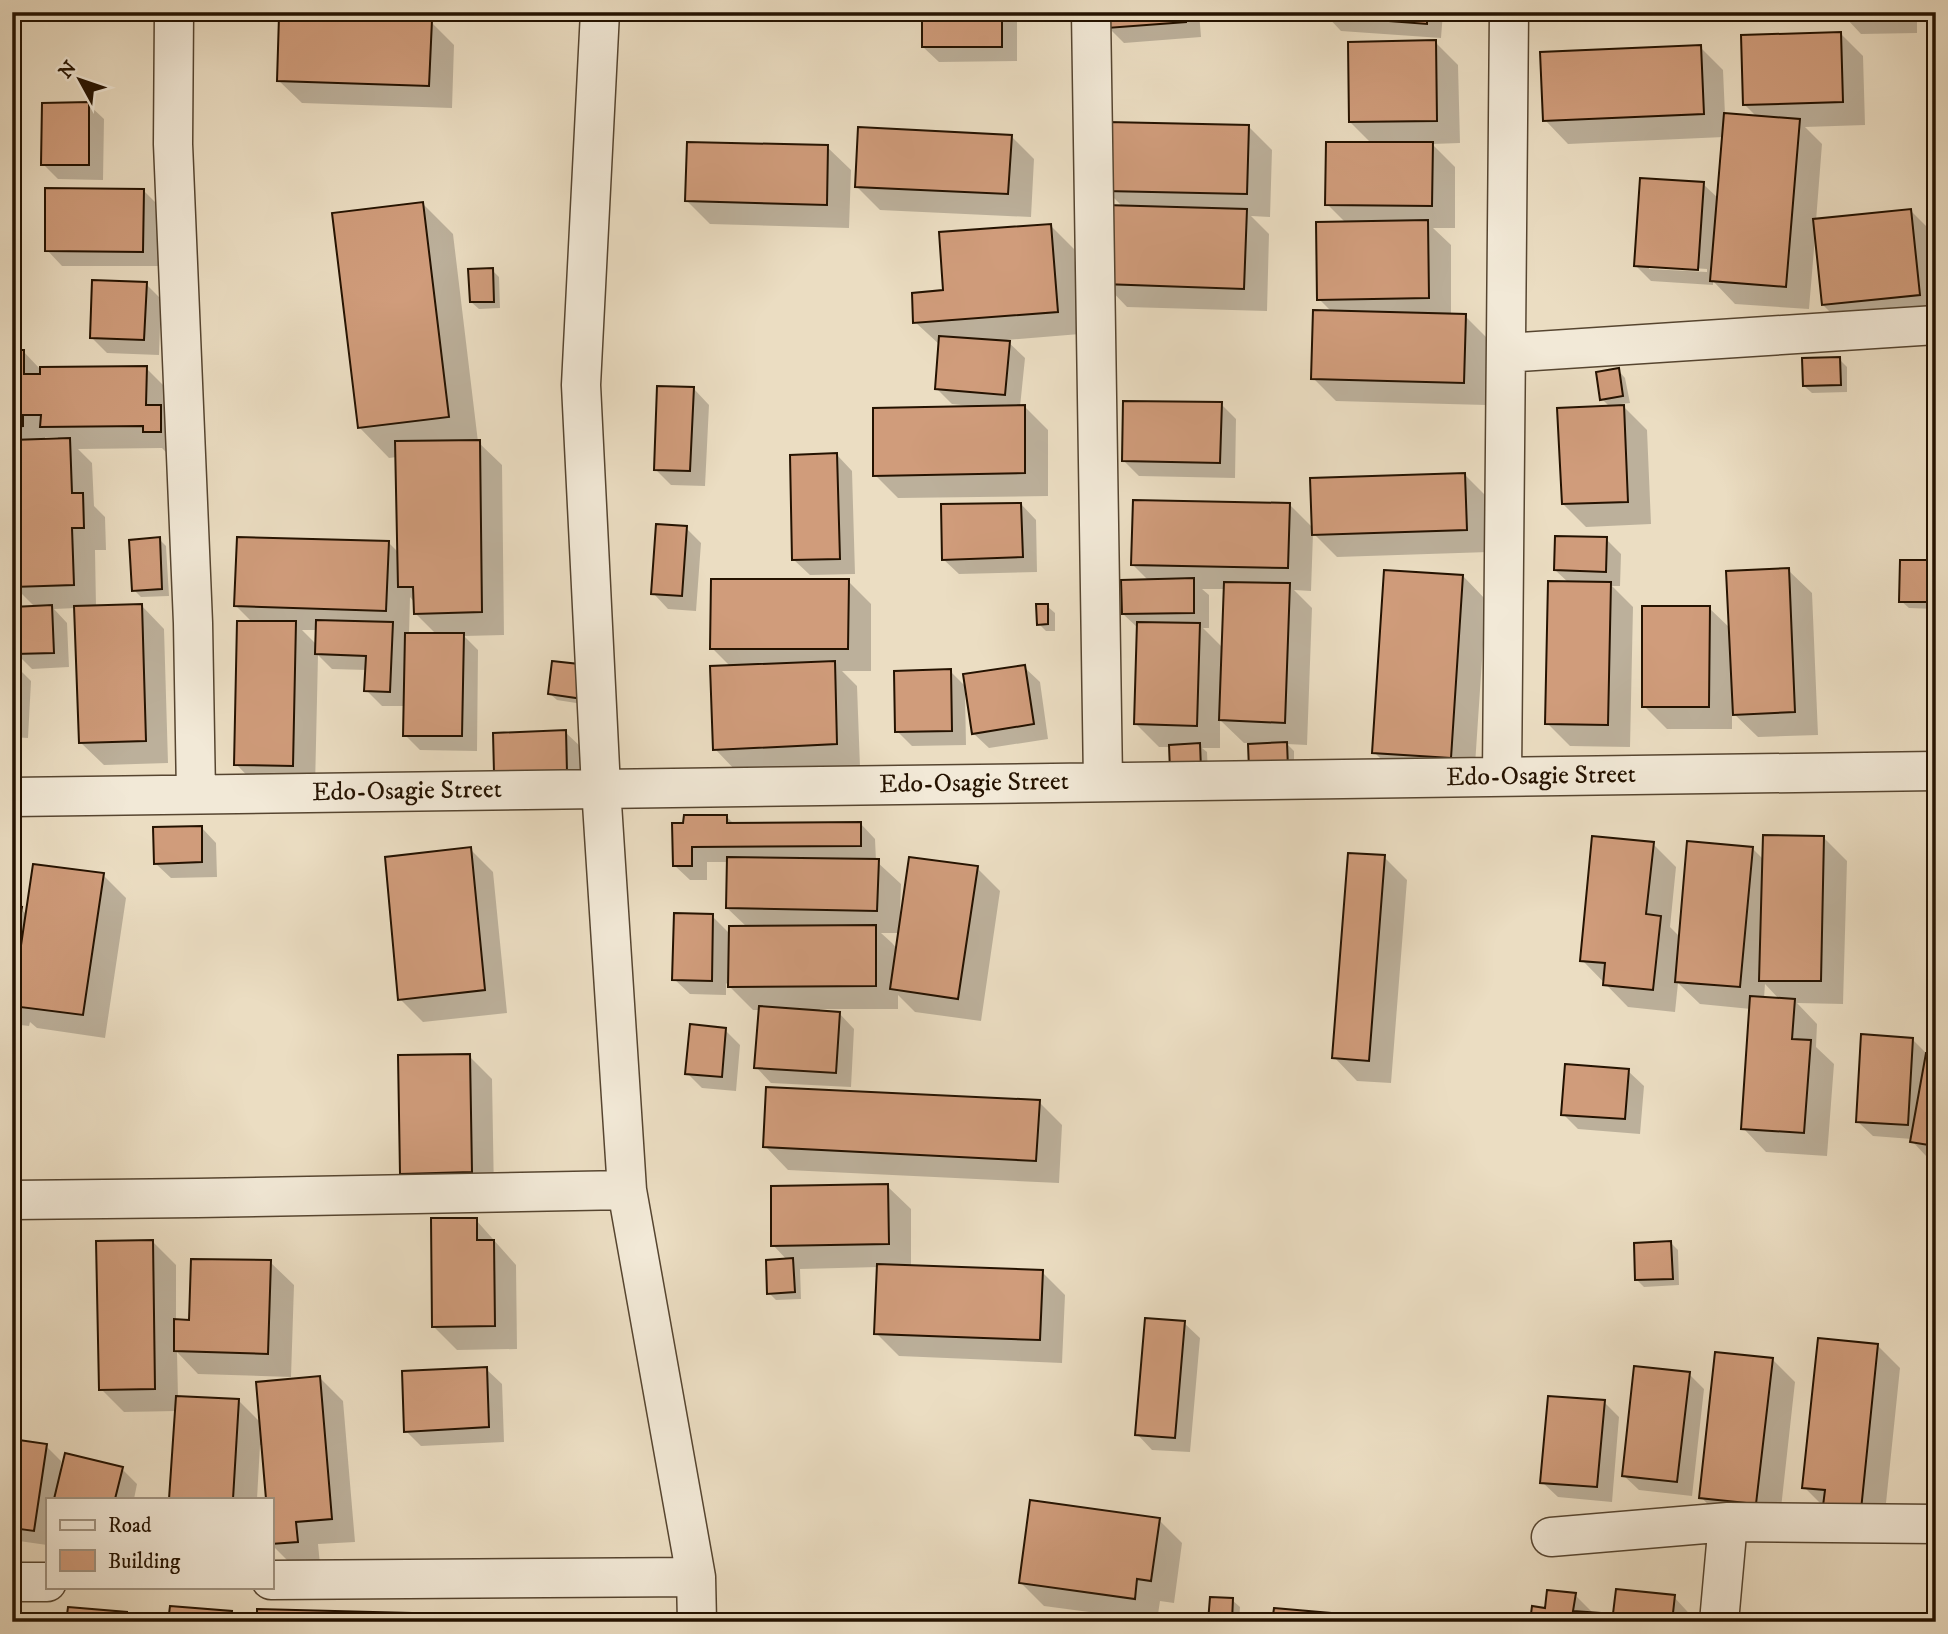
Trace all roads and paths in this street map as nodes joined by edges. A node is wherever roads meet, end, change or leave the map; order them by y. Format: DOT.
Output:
graph roads {
  1 [pos="174,12"];
  2 [pos="600,12"];
  3 [pos="1091,12"];
  4 [pos="1509,12"];
  5 [pos="1936,324"];
  6 [pos="1506,353"];
  7 [pos="1936,771"];
  8 [pos="1502,776"];
  9 [pos="1103,781"];
  10 [pos="601,788"];
  11 [pos="196,794"];
  12 [pos="12,797"];
  13 [pos="627,1190"];
  14 [pos="12,1200"];
  15 [pos="1728,1522"];
  16 [pos="1936,1524"];
  17 [pos="1550,1537"];
  18 [pos="696,1577"];
  19 [pos="273,1580"];
  20 [pos="46,1581"];
  21 [pos="12,1582"];
  22 [pos="697,1622"];
  23 [pos="1719,1622"];
  1 -- 11 [label="street"];
  2 -- 10 [label="street"];
  3 -- 9 [label="street"];
  4 -- 6 [label="street"];
  5 -- 6 [label="street"];
  6 -- 8 [label="street"];
  7 -- 8 [label="street, Edo-Osagie Street"];
  8 -- 9 [label="street, Edo-Osagie Street"];
  9 -- 10 [label="street, Edo-Osagie Street"];
  10 -- 11 [label="street, Edo-Osagie Street"];
  10 -- 13 [label="street"];
  11 -- 12 [label="street, Edo-Osagie Street"];
  13 -- 14 [label="street"];
  13 -- 18 [label="street"];
  15 -- 16 [label="street"];
  15 -- 17 [label="street"];
  15 -- 23 [label="street"];
  18 -- 19 [label="street"];
  18 -- 22 [label="street"];
  20 -- 21 [label="street"];
}
